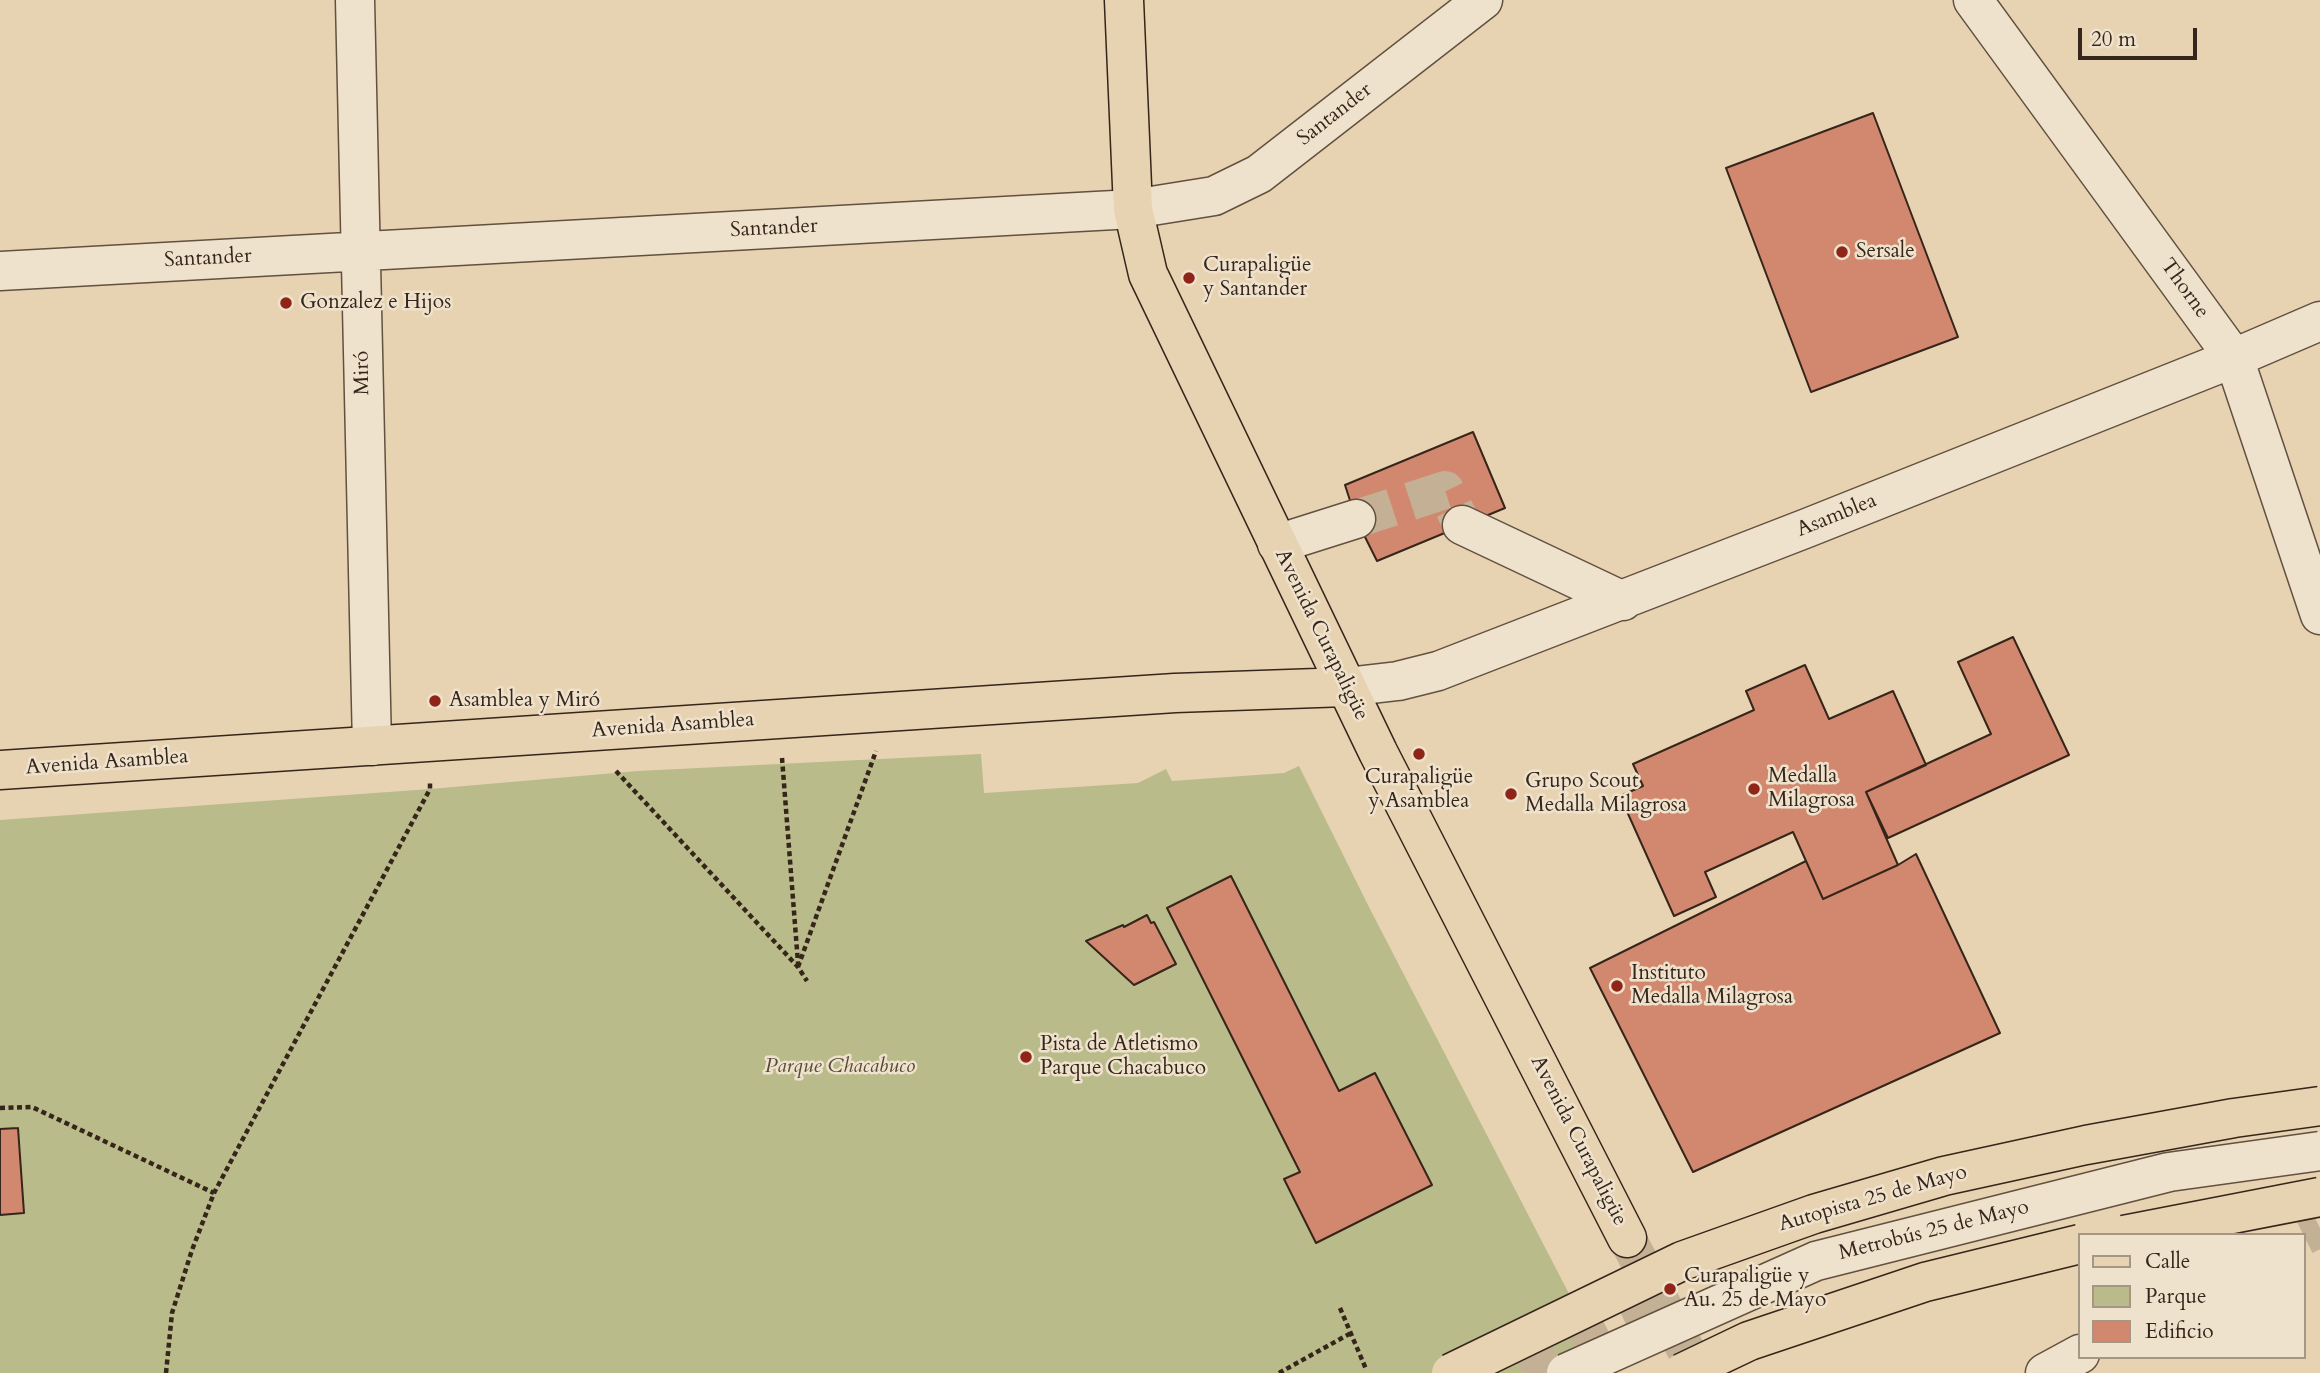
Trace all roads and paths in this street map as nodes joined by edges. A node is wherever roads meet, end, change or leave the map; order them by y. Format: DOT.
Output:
graph roads {
  1 [pos="355,0"];
  2 [pos="1124,0"];
  3 [pos="1483,0"];
  4 [pos="1973,0"];
  5 [pos="1133,209"];
  6 [pos="359,251"];
  7 [pos="0,271"];
  8 [pos="2320,321"];
  9 [pos="2234,358"];
  10 [pos="1356,519"];
  11 [pos="1462,525"];
  12 [pos="1277,544"];
  13 [pos="1623,601"];
  14 [pos="2320,615"];
  15 [pos="1346,687"];
  16 [pos="890,712"];
  17 [pos="779,719"];
  18 [pos="570,733"];
  19 [pos="429,742"];
  20 [pos="372,746"];
  21 [pos="0,770"];
  22 [pos="798,967"];
  23 [pos="807,981"];
  24 [pos="2320,1106"];
  25 [pos="0,1108"];
  26 [pos="2320,1151"];
  27 [pos="214,1193"];
  28 [pos="2320,1197"];
  29 [pos="2133,1233"];
  30 [pos="1627,1238"];
  31 [pos="2078,1244"];
  32 [pos="1340,1308"];
  33 [pos="1351,1333"];
  34 [pos="2078,1355"];
  35 [pos="1366,1369"];
  36 [pos="166,1373"];
  37 [pos="1279,1373"];
  38 [pos="1451,1373"];
  39 [pos="1566,1373"];
  40 [pos="1682,1373"];
  41 [pos="2045,1373"];
  1 -- 6 [label="street, Miró"];
  2 -- 5 [label="main road, Avenida Curapaligüe"];
  3 -- 5 [label="street, Santander"];
  4 -- 9 [label="street, Thorne"];
  5 -- 6 [label="street, Santander"];
  5 -- 12 [label="main road, Avenida Curapaligüe"];
  6 -- 7 [label="street, Santander"];
  6 -- 20 [label="street, Miró"];
  8 -- 9 [label="street, Asamblea"];
  9 -- 13 [label="street, Asamblea"];
  9 -- 14 [label="street, Thorne"];
  10 -- 12 [label="street"];
  11 -- 13 [label="street"];
  12 -- 15 [label="main road, Avenida Curapaligüe"];
  13 -- 15 [label="street, Asamblea"];
  15 -- 16 [label="main road, Avenida Asamblea"];
  15 -- 30 [label="main road, Avenida Curapaligüe"];
  16 -- 17 [label="main road, Avenida Asamblea"];
  16 -- 22 [label="path"];
  17 -- 18 [label="main road, Avenida Asamblea"];
  17 -- 22 [label="path"];
  18 -- 19 [label="main road, Avenida Asamblea"];
  18 -- 22 [label="path"];
  19 -- 20 [label="main road, Avenida Asamblea"];
  19 -- 27 [label="path"];
  20 -- 21 [label="main road, Avenida Asamblea"];
  22 -- 23 [label="path"];
  24 -- 38 [label="main road, Autopista 25 de Mayo, bridge"];
  25 -- 27 [label="path"];
  26 -- 39 [label="street, Metrobús 25 de Mayo, bridge"];
  27 -- 36 [label="path"];
  28 -- 29 [label="main road, bridge"];
  31 -- 40 [label="main road, bridge"];
  32 -- 33 [label="path"];
  33 -- 35 [label="path"];
  33 -- 37 [label="path"];
  34 -- 41 [label="street"];
}
